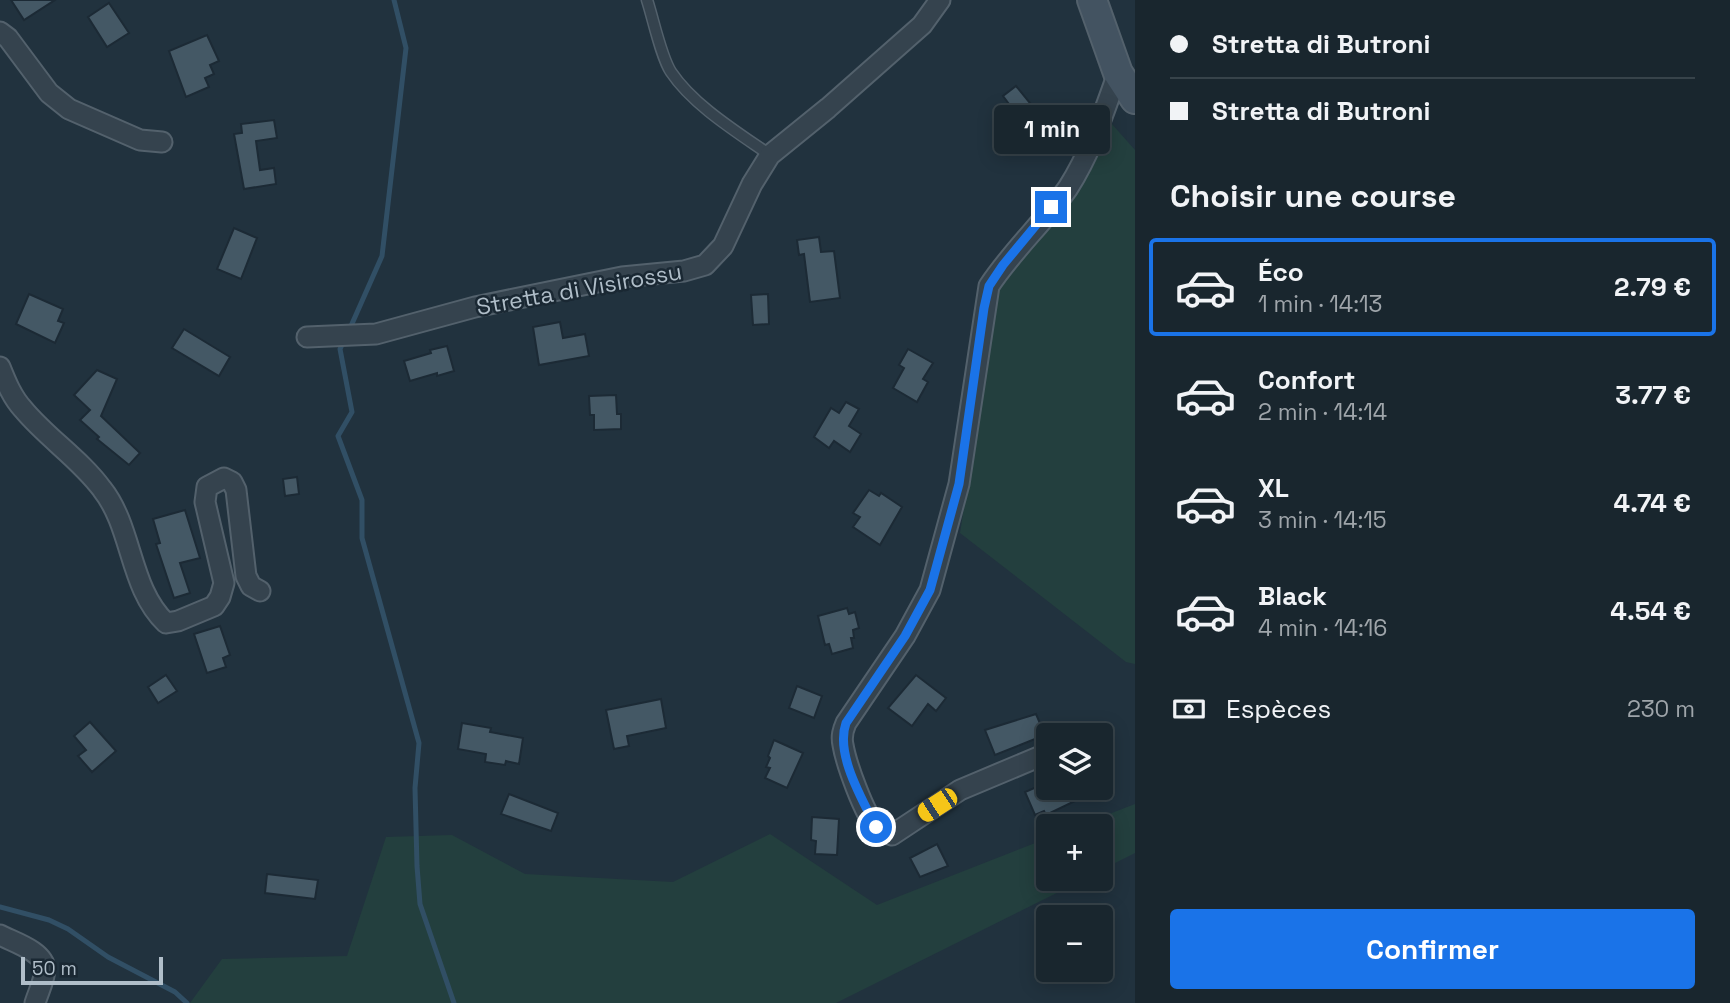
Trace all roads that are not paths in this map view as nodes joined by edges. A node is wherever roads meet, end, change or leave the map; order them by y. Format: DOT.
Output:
graph roads {
  1 [pos="647,0"];
  2 [pos="940,0"];
  3 [pos="1092,0"];
  4 [pos="0,32"];
  5 [pos="1118,73"];
  6 [pos="1135,99"];
  7 [pos="162,142"];
  8 [pos="770,155"];
  9 [pos="307,337"];
  10 [pos="0,367"];
  11 [pos="260,591"];
  12 [pos="1036,758"];
  13 [pos="0,935"];
  14 [pos="36,1003"];
  1 -- 8 [label="lane"];
  2 -- 8 [label="street, Stretta di Visirossu"];
  3 -- 5 [label="street"];
  4 -- 7 [label="street"];
  5 -- 6 [label="street"];
  5 -- 12 [label="street"];
  8 -- 9 [label="street, Stretta di Visirossu"];
  10 -- 11 [label="street"];
  13 -- 14 [label="street"];
}
